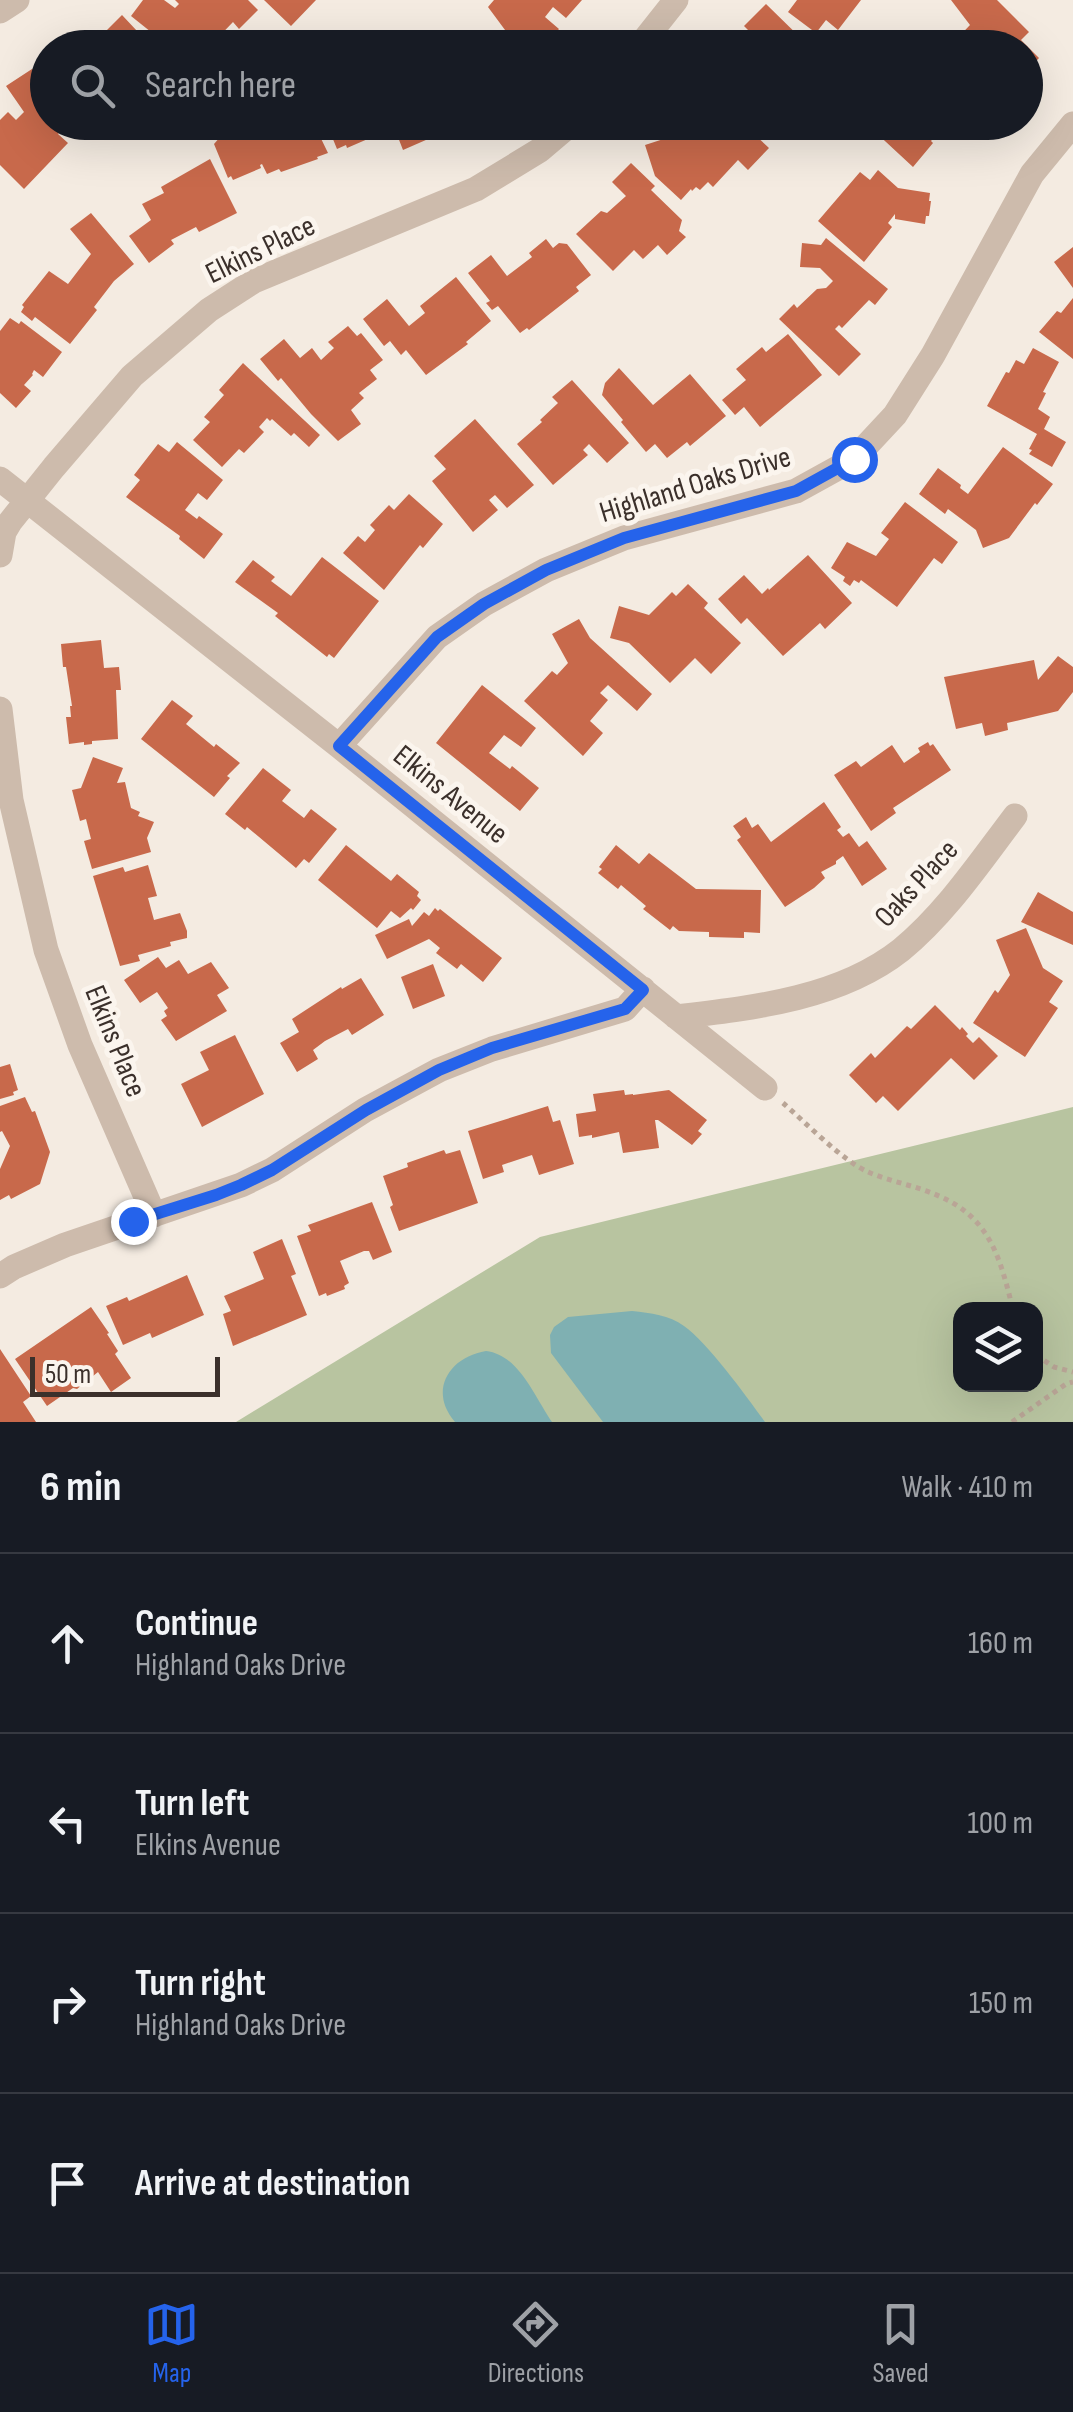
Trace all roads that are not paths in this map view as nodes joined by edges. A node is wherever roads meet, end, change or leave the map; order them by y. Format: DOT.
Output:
graph roads {
  1 [pos="18,0"];
  2 [pos="676,0"];
  3 [pos="0,11"];
  4 [pos="652,30"];
  5 [pos="1073,124"];
  6 [pos="552,140"];
  7 [pos="0,479"];
  8 [pos="27,500"];
  9 [pos="0,555"];
  10 [pos="0,709"];
  11 [pos="339,746"];
  12 [pos="1015,816"];
  13 [pos="643,990"];
  14 [pos="676,1016"];
  15 [pos="765,1088"];
  16 [pos="154,1215"];
  17 [pos="0,1276"];
  1 -- 3 [label="street"];
  2 -- 4 [label="street"];
  5 -- 11 [label="street, Highland Oaks Drive"];
  6 -- 8 [label="street, Elkins Place"];
  7 -- 8 [label="street, Elkins Avenue"];
  8 -- 9 [label="street, Elkins Place"];
  8 -- 11 [label="street, Elkins Avenue"];
  10 -- 16 [label="street, Elkins Place"];
  11 -- 13 [label="street, Elkins Avenue"];
  12 -- 14 [label="street, Oaks Place"];
  13 -- 14 [label="street, Elkins Avenue"];
  13 -- 16 [label="street"];
  14 -- 15 [label="street, Elkins Avenue"];
  16 -- 17 [label="street"];
}
